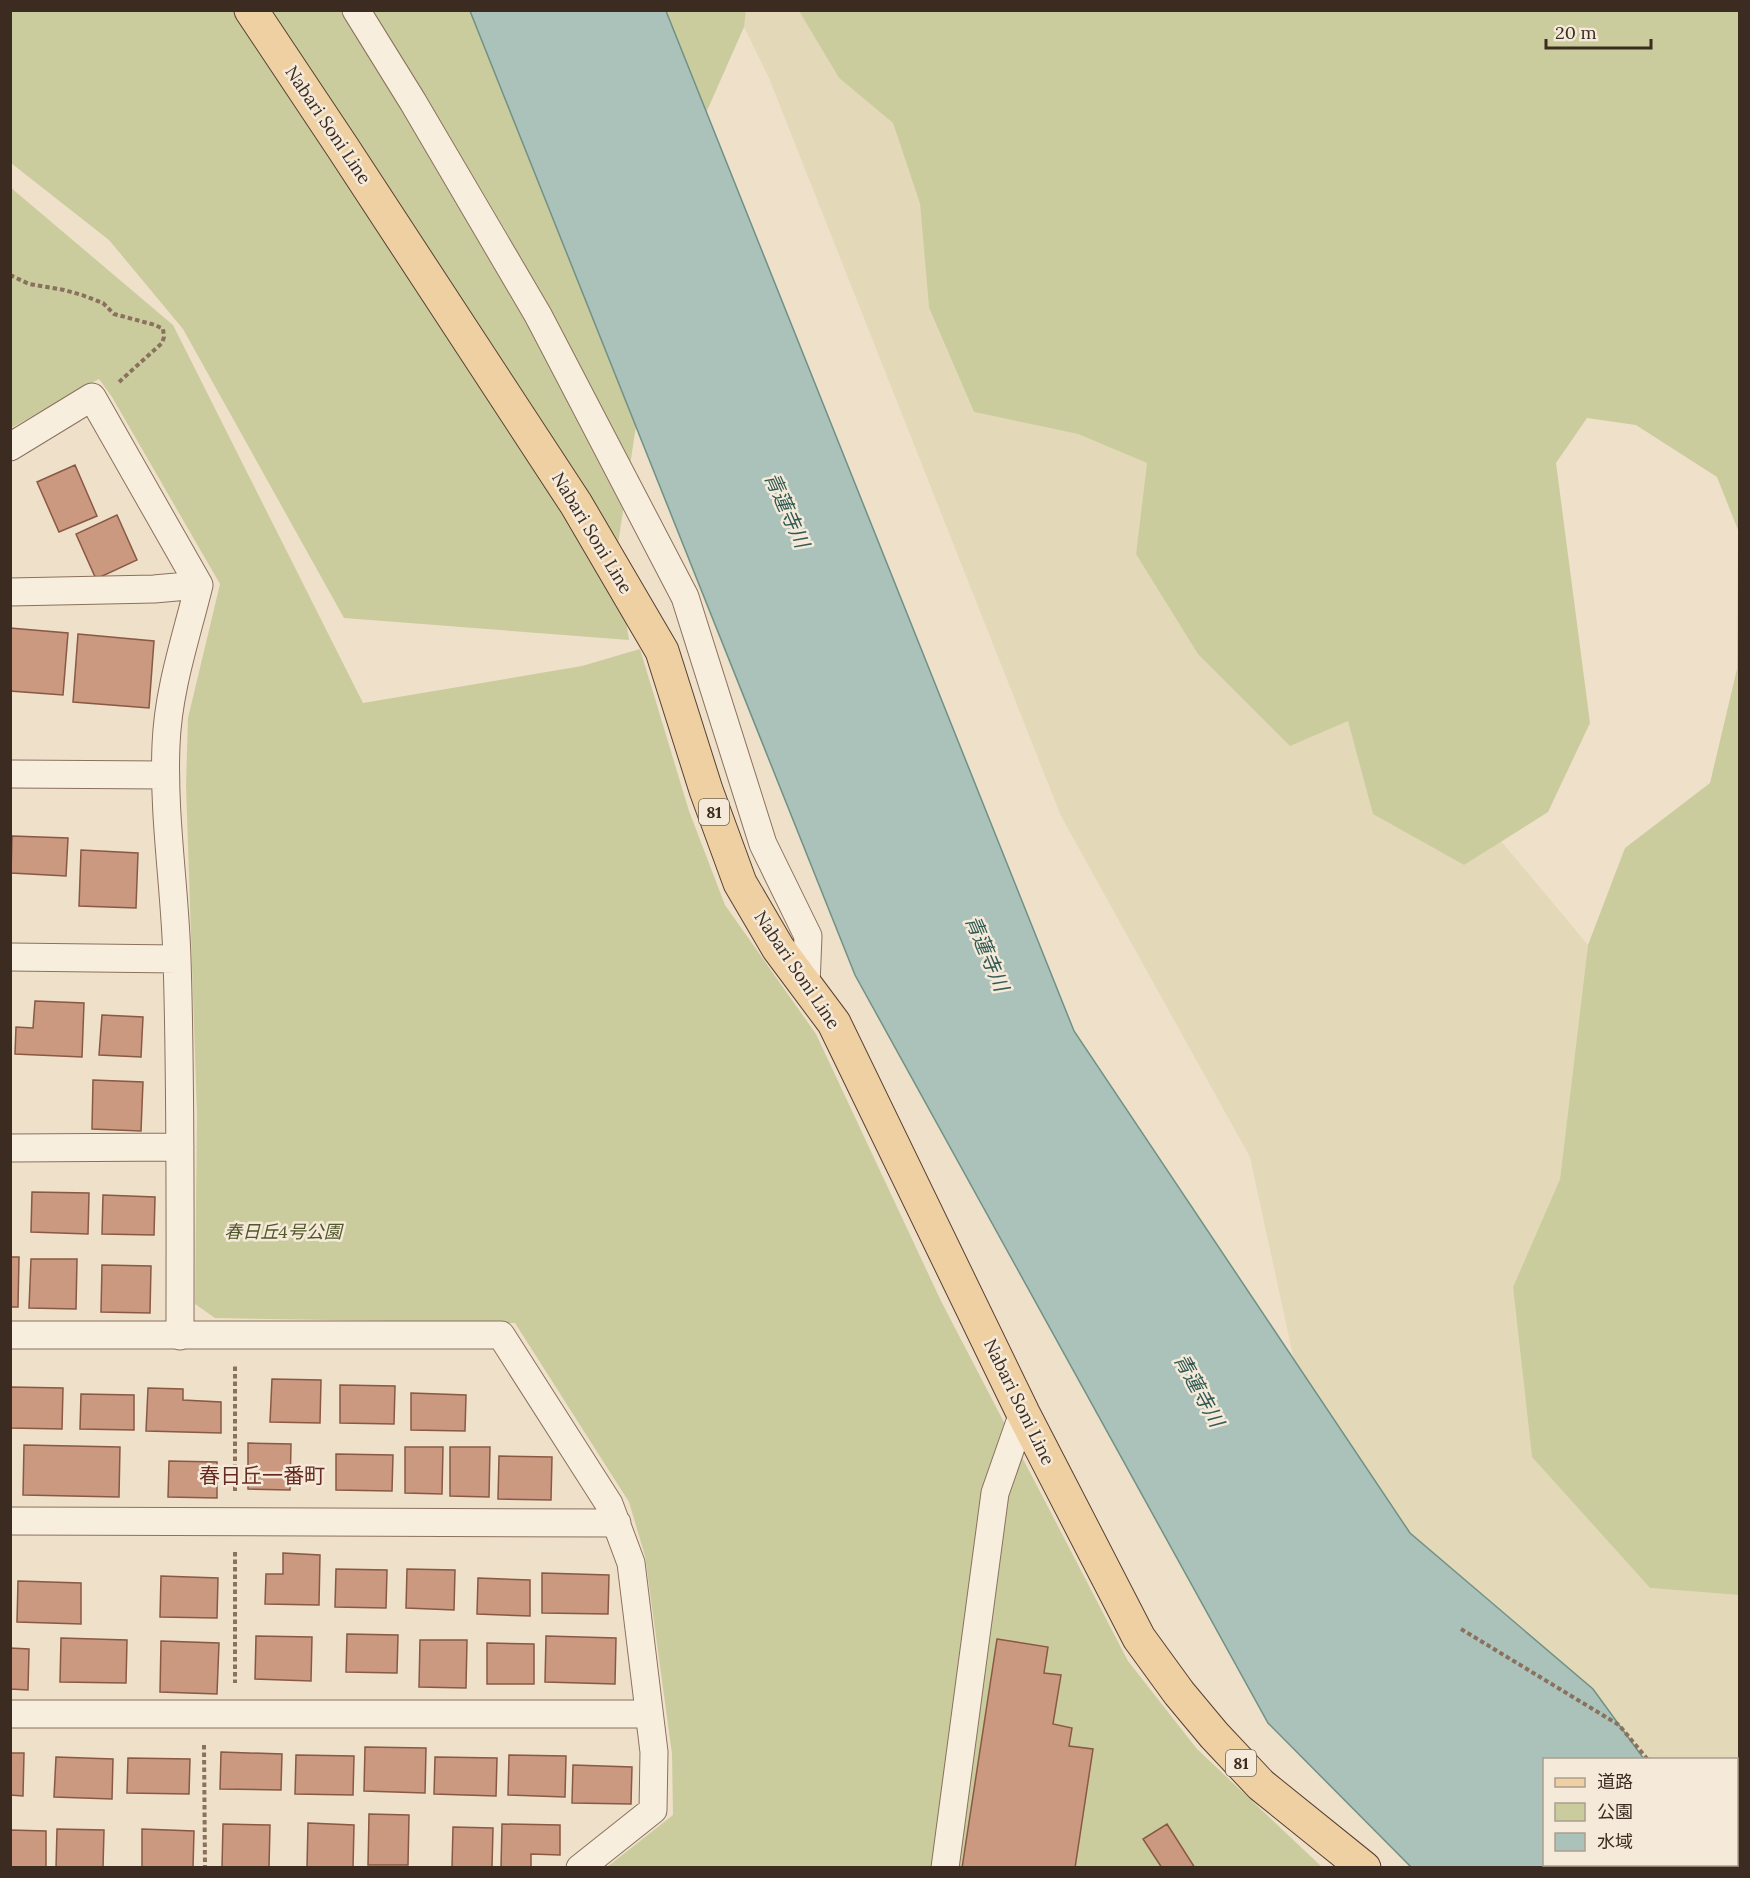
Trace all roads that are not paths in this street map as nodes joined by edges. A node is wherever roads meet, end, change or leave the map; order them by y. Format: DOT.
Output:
graph roads {
  1 [pos="251,10"];
  2 [pos="356,10"];
  3 [pos="10,447"];
  4 [pos="200,585"];
  5 [pos="10,592"];
  6 [pos="10,774"];
  7 [pos="165,775"];
  8 [pos="10,957"];
  9 [pos="177,959"];
  10 [pos="806,986"];
  11 [pos="10,1148"];
  12 [pos="180,1148"];
  13 [pos="10,1335"];
  14 [pos="180,1336"];
  15 [pos="1023,1413"];
  16 [pos="10,1521"];
  17 [pos="617,1523"];
  18 [pos="10,1714"];
  19 [pos="649,1714"];
  20 [pos="580,1868"];
  21 [pos="945,1868"];
  22 [pos="1364,1868"];
  1 -- 10 [label="main road, Nabari Soni Line / 81"];
  2 -- 10 [label="street"];
  3 -- 4 [label="street"];
  4 -- 5 [label="street"];
  4 -- 7 [label="street"];
  6 -- 7 [label="street"];
  7 -- 9 [label="street"];
  8 -- 9 [label="street"];
  9 -- 12 [label="street"];
  10 -- 15 [label="main road, Nabari Soni Line / 81"];
  11 -- 12 [label="street"];
  12 -- 14 [label="street"];
  13 -- 14 [label="street"];
  14 -- 17 [label="street"];
  15 -- 21 [label="street"];
  15 -- 22 [label="main road, Nabari Soni Line / 81"];
  16 -- 17 [label="street"];
  17 -- 19 [label="street"];
  18 -- 19 [label="street"];
  19 -- 20 [label="street"];
}
